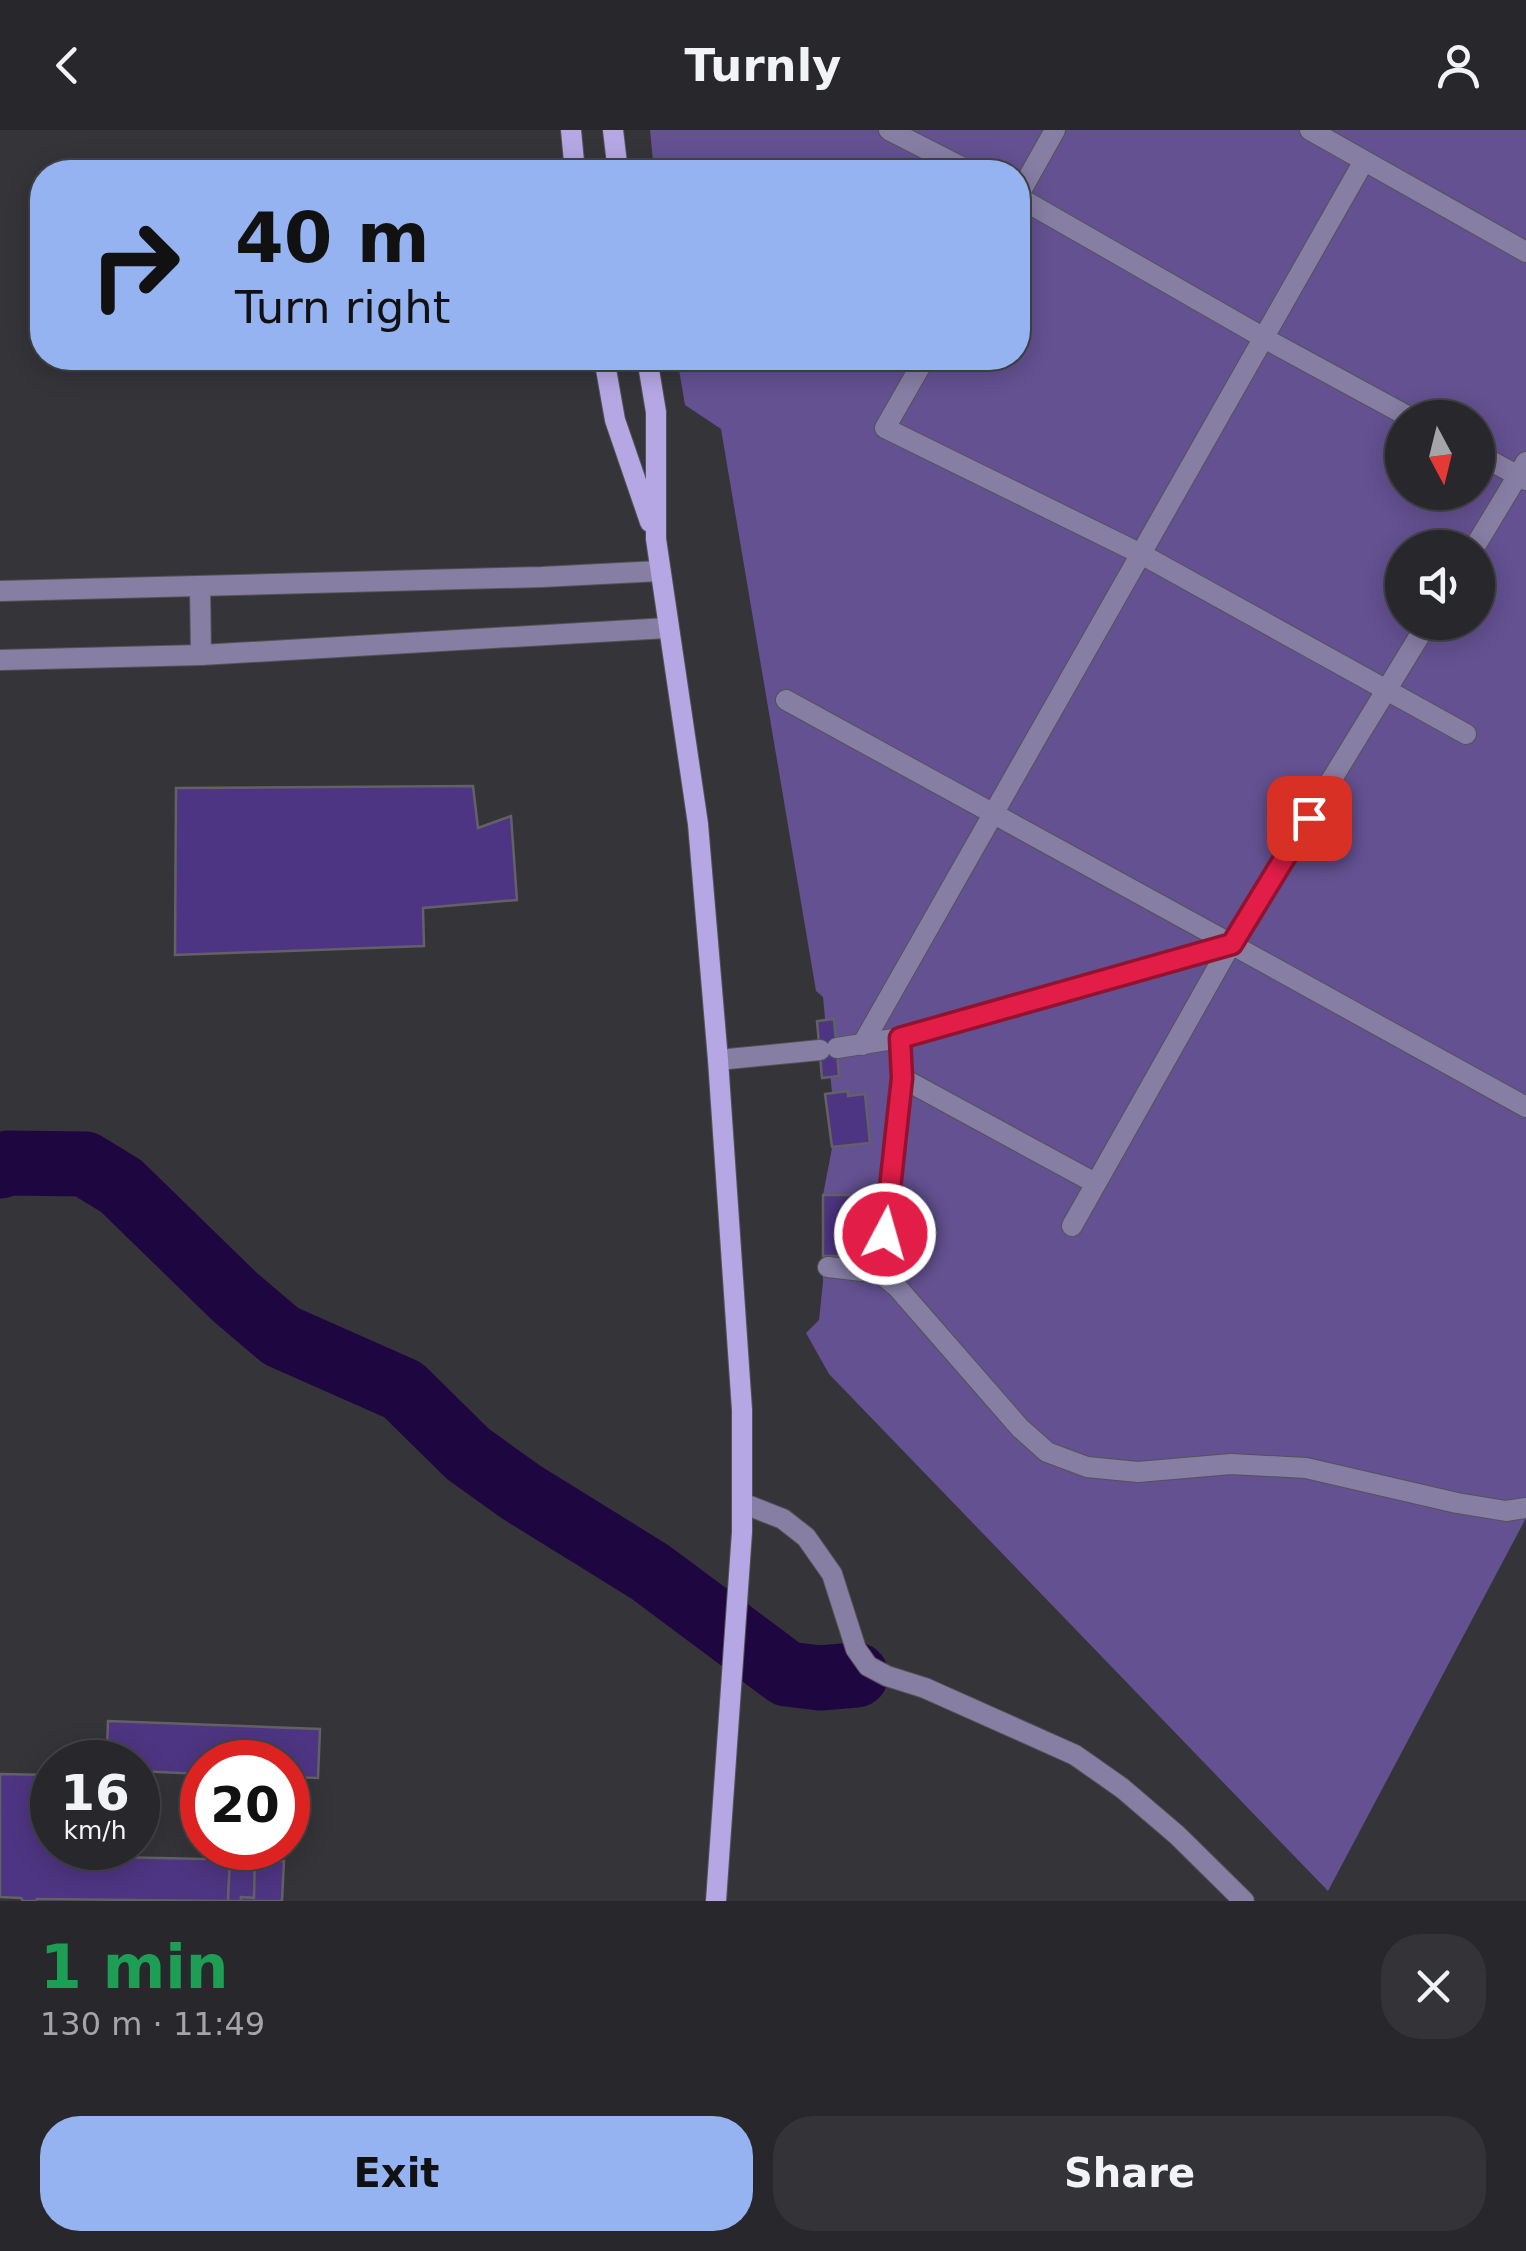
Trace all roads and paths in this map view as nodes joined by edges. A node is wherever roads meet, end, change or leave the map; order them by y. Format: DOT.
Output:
graph roads {
  1 [pos="571,130"];
  2 [pos="613,130"];
  3 [pos="889,130"];
  4 [pos="1056,130"];
  5 [pos="1310,130"];
  6 [pos="574,160"];
  7 [pos="617,160"];
  8 [pos="948,160"];
  9 [pos="1364,161"];
  10 [pos="1030,176"];
  11 [pos="1030,204"];
  12 [pos="1526,252"];
  13 [pos="1264,338"];
  14 [pos="606,370"];
  15 [pos="649,370"];
  16 [pos="918,370"];
  17 [pos="1385,404"];
  18 [pos="1495,461"];
  19 [pos="1524,473"];
  20 [pos="1486,530"];
  21 [pos="656,538"];
  22 [pos="1141,554"];
  23 [pos="660,571"];
  24 [pos="200,586"];
  25 [pos="0,591"];
  26 [pos="668,628"];
  27 [pos="1417,640"];
  28 [pos="201,655"];
  29 [pos="0,660"];
  30 [pos="1386,692"];
  31 [pos="786,700"];
  32 [pos="1466,734"];
  33 [pos="994,816"];
  34 [pos="1232,944"];
  35 [pos="900,1038"];
  36 [pos="862,1044"];
  37 [pos="718,1060"];
  38 [pos="902,1078"];
  39 [pos="1526,1107"];
  40 [pos="1095,1183"];
  41 [pos="1072,1226"];
  42 [pos="828,1267"];
  43 [pos="880,1272"];
  44 [pos="742,1502"];
  45 [pos="1526,1508"];
  46 [pos="716,1901"];
  47 [pos="1244,1901"];
  1 -- 6 [label="main road"];
  2 -- 7 [label="main road"];
  3 -- 8 [label="street"];
  4 -- 10 [label="street"];
  5 -- 9 [label="street"];
  9 -- 12 [label="street"];
  9 -- 13 [label="street"];
  11 -- 13 [label="street"];
  13 -- 17 [label="street"];
  13 -- 22 [label="street"];
  14 -- 21 [label="main road"];
  15 -- 21 [label="main road"];
  16 -- 22 [label="street"];
  18 -- 19 [label="street"];
  19 -- 20 [label="street"];
  21 -- 23 [label="main road"];
  22 -- 30 [label="street"];
  22 -- 33 [label="street"];
  23 -- 24 [label="street"];
  23 -- 26 [label="main road"];
  24 -- 25 [label="street"];
  24 -- 28 [label="street"];
  26 -- 28 [label="street"];
  26 -- 37 [label="main road"];
  27 -- 30 [label="street"];
  28 -- 29 [label="street"];
  30 -- 32 [label="street"];
  30 -- 34 [label="street"];
  31 -- 33 [label="street"];
  33 -- 34 [label="street"];
  33 -- 36 [label="street"];
  34 -- 35 [label="street"];
  34 -- 39 [label="street"];
  34 -- 40 [label="street"];
  35 -- 36 [label="street"];
  35 -- 38 [label="street"];
  36 -- 37 [label="street"];
  37 -- 44 [label="main road"];
  38 -- 40 [label="street"];
  38 -- 43 [label="street"];
  40 -- 41 [label="street"];
  42 -- 43 [label="street"];
  43 -- 45 [label="street"];
  44 -- 46 [label="main road"];
  44 -- 47 [label="street"];
}
